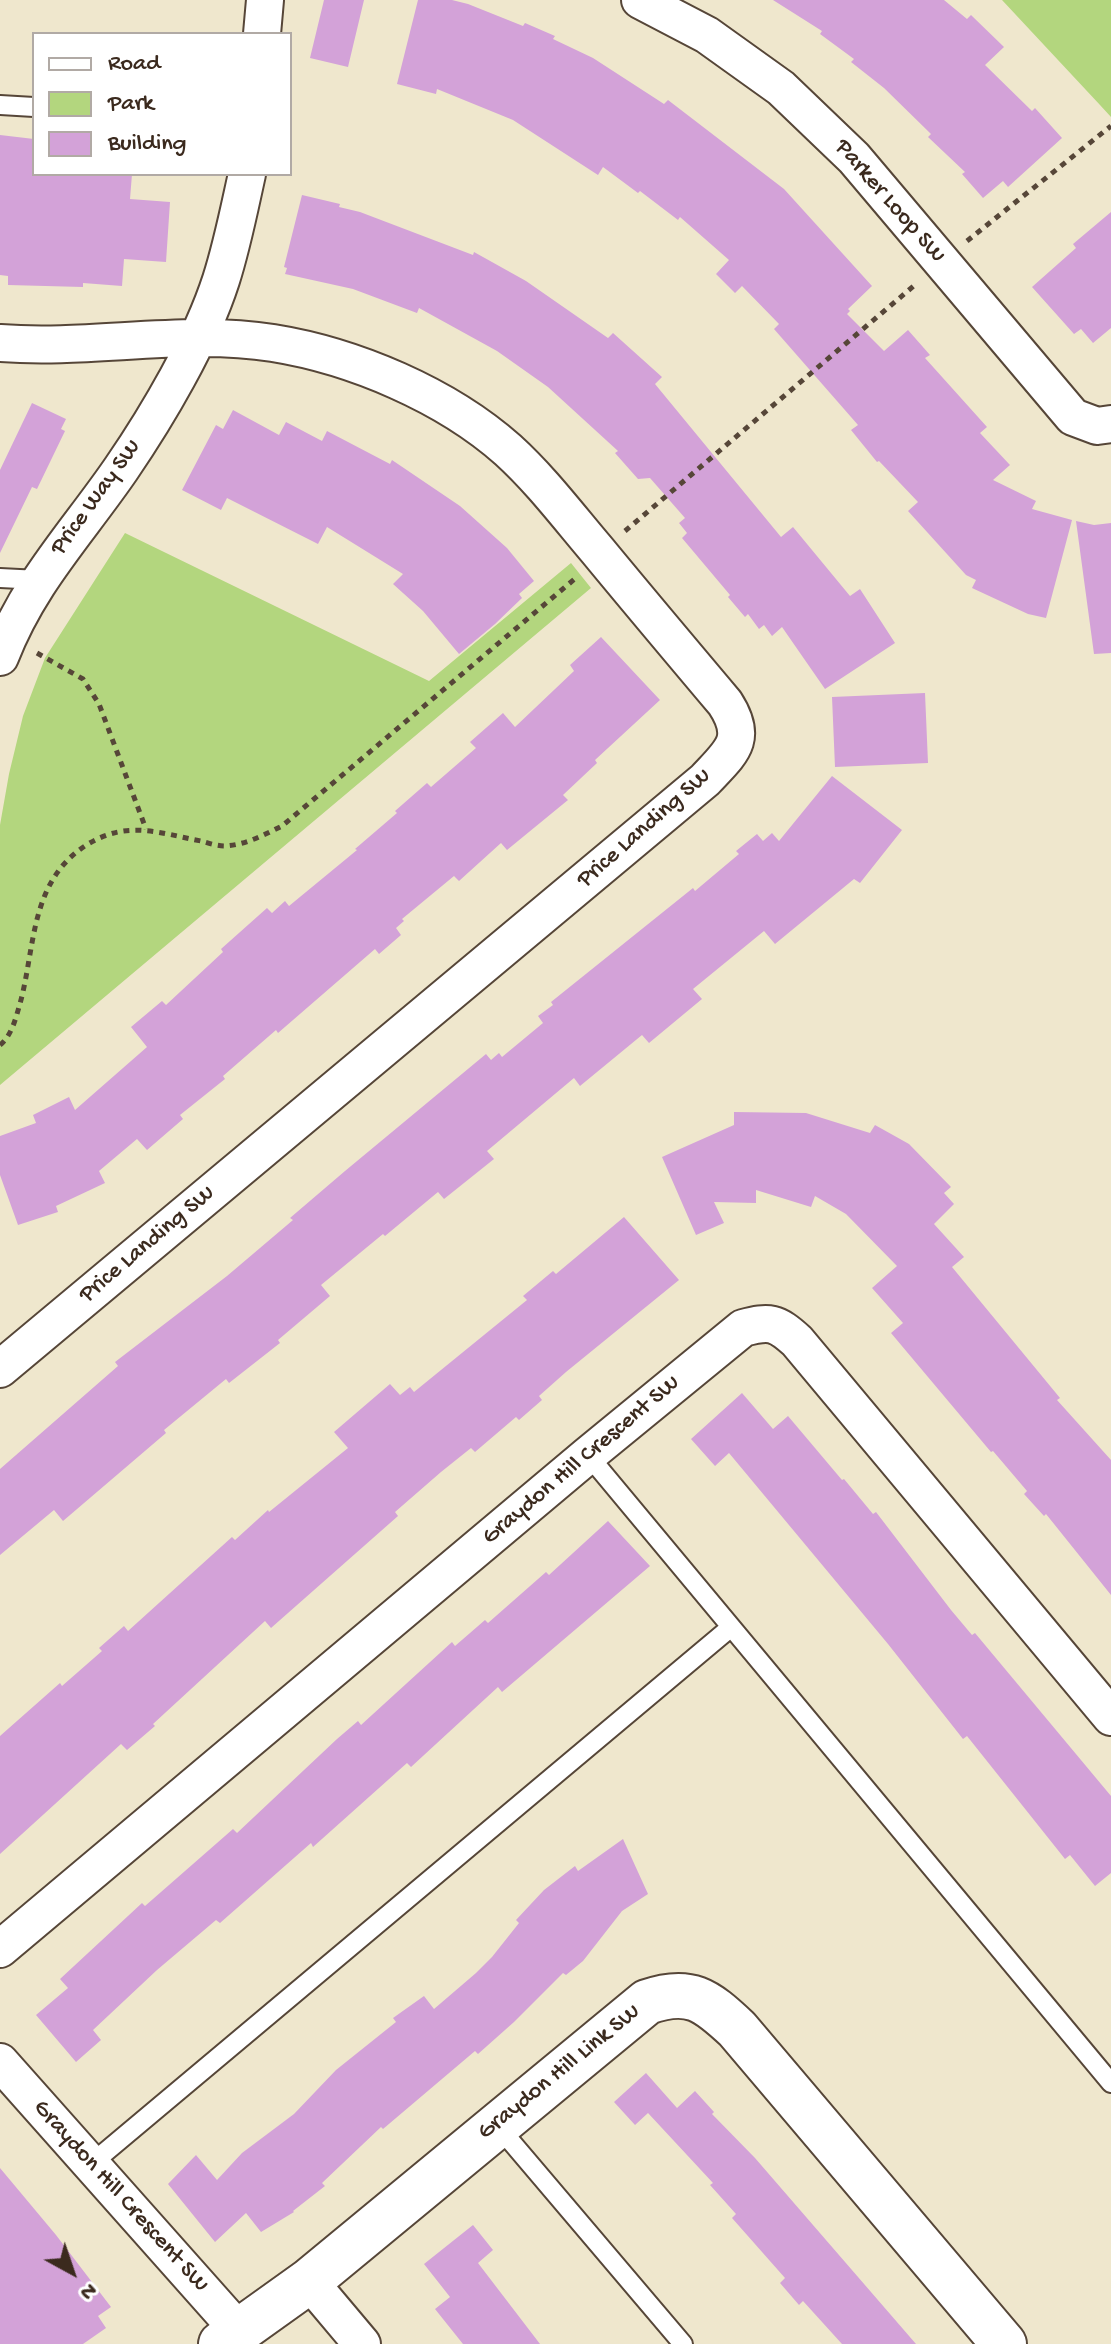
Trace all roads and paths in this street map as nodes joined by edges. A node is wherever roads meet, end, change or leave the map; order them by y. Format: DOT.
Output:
graph roads {
  1 [pos="265,0"];
  2 [pos="640,0"];
  3 [pos="262,32"];
  4 [pos="0,105"];
  5 [pos="32,107"];
  6 [pos="1111,126"];
  7 [pos="247,176"];
  8 [pos="963,244"];
  9 [pos="921,280"];
  10 [pos="196,338"];
  11 [pos="0,343"];
  12 [pos="1111,424"];
  13 [pos="618,538"];
  14 [pos="580,574"];
  15 [pos="0,578"];
  16 [pos="39,580"];
  17 [pos="4,648"];
  18 [pos="146,829"];
  19 [pos="0,1045"];
  20 [pos="1,1364"];
  21 [pos="588,1455"];
  22 [pos="730,1628"];
  23 [pos="1111,1717"];
  24 [pos="0,1949"];
  25 [pos="0,2062"];
  26 [pos="1111,2083"];
  27 [pos="497,2125"];
  28 [pos="91,2164"];
  29 [pos="309,2281"];
  30 [pos="230,2338"];
  31 [pos="362,2344"];
  32 [pos="683,2344"];
  33 [pos="1004,2344"];
  1 -- 3 [label="street"];
  2 -- 12 [label="street, Parker Loop SW"];
  4 -- 5 [label="lane"];
  6 -- 8 [label="path"];
  7 -- 10 [label="street, Price Way SW"];
  9 -- 13 [label="path"];
  10 -- 11 [label="street"];
  10 -- 16 [label="street, Price Way SW"];
  10 -- 20 [label="street, Price Landing SW"];
  14 -- 18 [label="path"];
  15 -- 16 [label="lane"];
  16 -- 17 [label="street, Price Way SW"];
  17 -- 18 [label="path"];
  18 -- 19 [label="path"];
  21 -- 22 [label="lane"];
  21 -- 23 [label="street, Graydon Hill Crescent SW"];
  21 -- 24 [label="street, Graydon Hill Crescent SW"];
  22 -- 26 [label="lane"];
  22 -- 28 [label="lane"];
  25 -- 28 [label="street, Graydon Hill Crescent SW"];
  27 -- 29 [label="street, Graydon Hill Link SW"];
  27 -- 32 [label="lane"];
  27 -- 33 [label="street, Graydon Hill Link SW"];
  28 -- 30 [label="street, Graydon Hill Crescent SW"];
  29 -- 30 [label="street, Graydon Hill Link SW"];
  29 -- 31 [label="street"];
}
